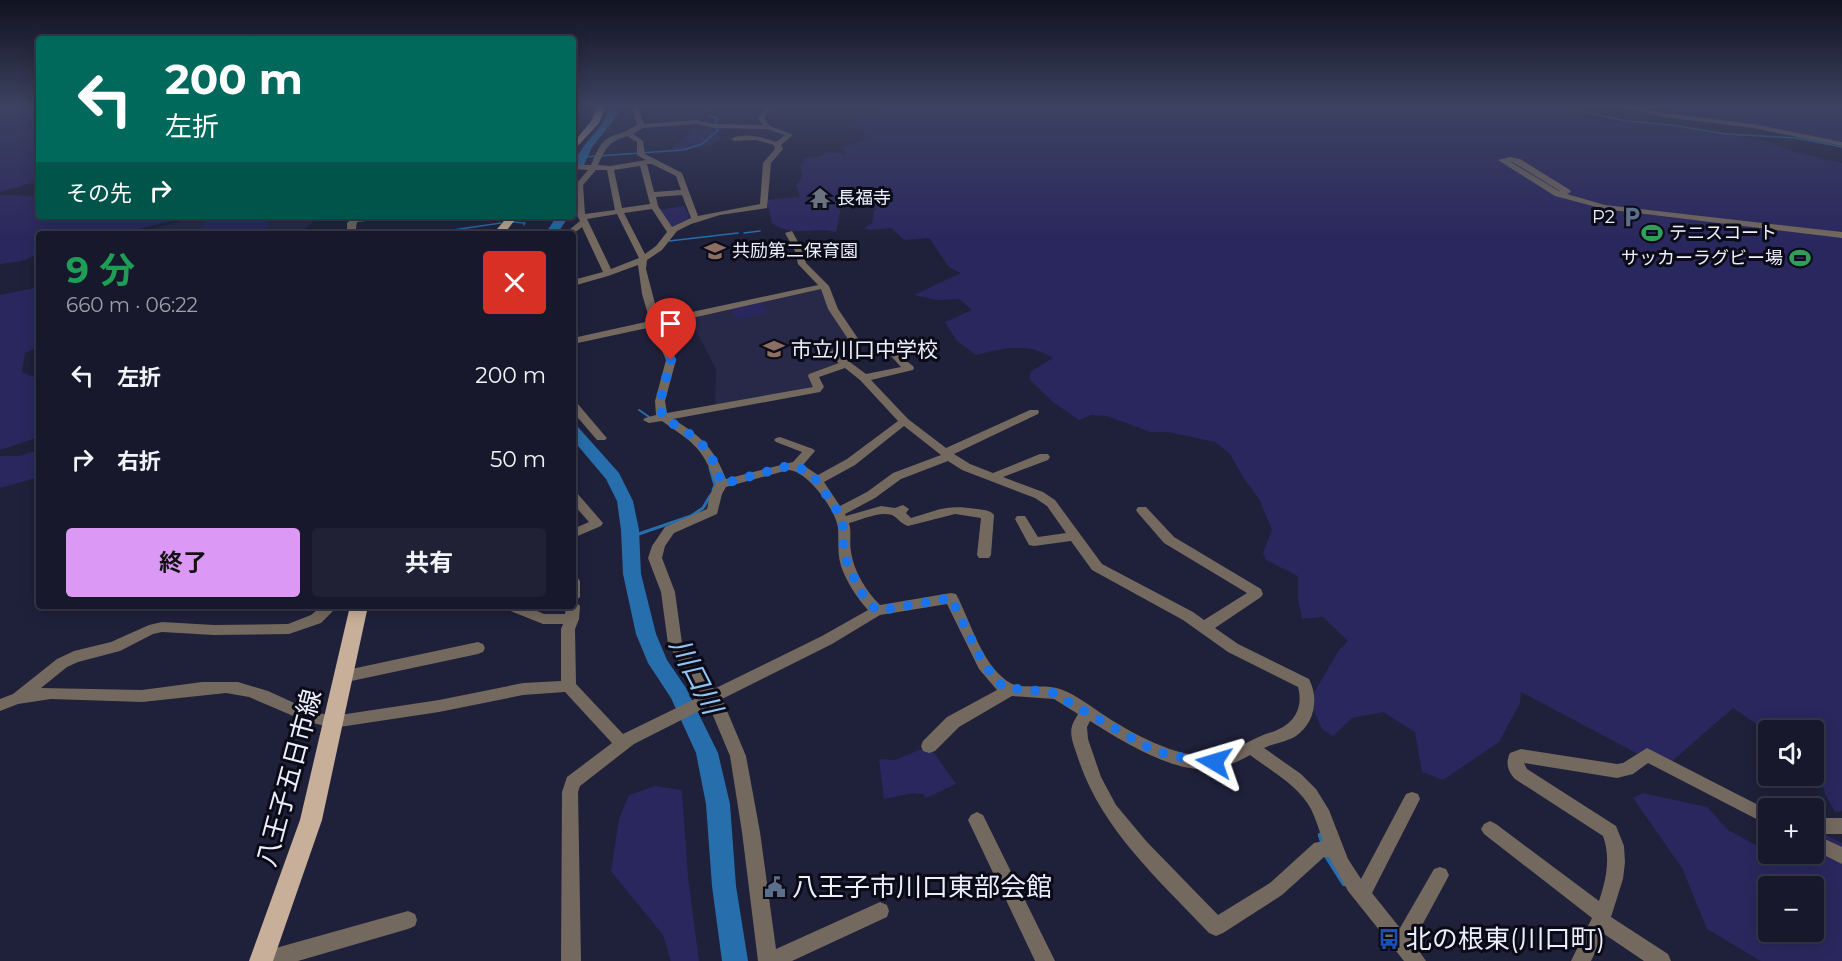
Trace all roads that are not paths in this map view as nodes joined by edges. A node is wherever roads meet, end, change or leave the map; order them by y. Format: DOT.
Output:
graph roads {
  1 [pos="602,152"];
  2 [pos="640,152"];
  3 [pos="777,152"];
  4 [pos="655,161"];
  5 [pos="643,164"];
  6 [pos="576,167"];
  7 [pos="592,167"];
  8 [pos="610,168"];
  9 [pos="685,192"];
  10 [pos="1558,194"];
  11 [pos="651,195"];
  12 [pos="654,206"];
  13 [pos="619,211"];
  14 [pos="510,219"];
  15 [pos="582,219"];
  16 [pos="695,219"];
  17 [pos="500,231"];
  18 [pos="571,231"];
  19 [pos="671,231"];
  20 [pos="789,233"];
  21 [pos="1842,235"];
  22 [pos="643,258"];
  23 [pos="608,273"];
  24 [pos="576,282"];
  25 [pos="824,286"];
  26 [pos="655,323"];
  27 [pos="576,339"];
  28 [pos="896,356"];
  29 [pos="846,364"];
  30 [pos="864,378"];
  31 [pos="576,409"];
  32 [pos="1034,412"];
  33 [pos="655,418"];
  34 [pos="904,421"];
  35 [pos="601,438"];
  36 [pos="780,440"];
  37 [pos="948,454"];
  38 [pos="1044,457"];
  39 [pos="796,466"];
  40 [pos="995,477"];
  41 [pos="817,481"];
  42 [pos="722,484"];
  43 [pos="576,499"];
  44 [pos="1142,510"];
  45 [pos="840,516"];
  46 [pos="1021,519"];
  47 [pos="576,533"];
  48 [pos="1075,536"];
  49 [pos="984,555"];
  50 [pos="328,609"];
  51 [pos="357,609"];
  52 [pos="520,609"];
  53 [pos="877,611"];
  54 [pos="572,612"];
  55 [pos="1205,627"];
  56 [pos="478,648"];
  57 [pos="342,677"];
  58 [pos="568,686"];
  59 [pos="1011,690"];
  60 [pos="18,697"];
  61 [pos="708,699"];
  62 [pos="0,705"];
  63 [pos="1088,711"];
  64 [pos="333,722"];
  65 [pos="622,743"];
  66 [pos="929,746"];
  67 [pos="1252,748"];
  68 [pos="1412,798"];
  69 [pos="1758,813"];
  70 [pos="977,820"];
  71 [pos="1824,826"];
  72 [pos="1842,826"];
  73 [pos="1490,829"];
  74 [pos="1824,847"];
  75 [pos="1327,849"];
  76 [pos="1842,856"];
  77 [pos="1440,874"];
  78 [pos="1362,894"];
  79 [pos="880,911"];
  80 [pos="1601,918"];
  81 [pos="408,920"];
  82 [pos="1402,943"];
  83 [pos="263,961"];
  84 [pos="571,961"];
  85 [pos="770,961"];
  86 [pos="1045,961"];
  87 [pos="1416,961"];
  88 [pos="1581,961"];
  89 [pos="1661,961"];
  1 -- 7 [label="street"];
  2 -- 4 [label="street"];
  3 -- 16 [label="street"];
  4 -- 5 [label="street"];
  4 -- 9 [label="street"];
  5 -- 8 [label="street"];
  5 -- 11 [label="street"];
  6 -- 7 [label="street"];
  7 -- 8 [label="street"];
  7 -- 15 [label="street"];
  8 -- 13 [label="street"];
  9 -- 11 [label="street"];
  9 -- 16 [label="street"];
  10 -- 10 [label="street"];
  10 -- 21 [label="street"];
  11 -- 12 [label="street"];
  12 -- 13 [label="street"];
  12 -- 19 [label="street"];
  13 -- 15 [label="street"];
  13 -- 22 [label="street"];
  14 -- 17 [label="main road"];
  15 -- 18 [label="street"];
  15 -- 23 [label="street"];
  16 -- 19 [label="street"];
  19 -- 22 [label="street"];
  20 -- 25 [label="street"];
  22 -- 23 [label="street"];
  22 -- 26 [label="street"];
  23 -- 24 [label="street"];
  25 -- 26 [label="street"];
  25 -- 29 [label="street"];
  26 -- 27 [label="street"];
  26 -- 33 [label="street"];
  28 -- 30 [label="street"];
  29 -- 30 [label="street"];
  29 -- 33 [label="street"];
  30 -- 34 [label="street"];
  31 -- 35 [label="street"];
  32 -- 37 [label="street"];
  33 -- 42 [label="street"];
  34 -- 37 [label="street"];
  34 -- 41 [label="street"];
  36 -- 39 [label="street"];
  37 -- 40 [label="street"];
  37 -- 45 [label="street"];
  38 -- 40 [label="street"];
  39 -- 41 [label="street"];
  39 -- 42 [label="street"];
  40 -- 48 [label="street"];
  41 -- 45 [label="street"];
  42 -- 61 [label="street"];
  43 -- 47 [label="street"];
  44 -- 55 [label="street"];
  45 -- 49 [label="street"];
  45 -- 53 [label="street"];
  46 -- 48 [label="street"];
  48 -- 55 [label="street"];
  50 -- 60 [label="street"];
  51 -- 57 [label="main road, 八王子五日市線"];
  52 -- 54 [label="street"];
  53 -- 59 [label="street"];
  53 -- 61 [label="street"];
  54 -- 58 [label="street"];
  55 -- 67 [label="street"];
  56 -- 57 [label="street"];
  57 -- 64 [label="main road, 八王子五日市線"];
  58 -- 64 [label="street"];
  58 -- 65 [label="street"];
  59 -- 63 [label="street"];
  59 -- 66 [label="street"];
  60 -- 62 [label="street"];
  60 -- 64 [label="street"];
  61 -- 65 [label="street"];
  61 -- 85 [label="street"];
  63 -- 67 [label="street"];
  63 -- 75 [label="street"];
  64 -- 83 [label="main road, 八王子五日市線"];
  65 -- 84 [label="street"];
  67 -- 75 [label="street"];
  68 -- 78 [label="street"];
  69 -- 80 [label="street"];
  70 -- 86 [label="street"];
  71 -- 72 [label="street"];
  73 -- 80 [label="street"];
  74 -- 76 [label="street"];
  75 -- 78 [label="street"];
  77 -- 82 [label="street"];
  78 -- 82 [label="street"];
  79 -- 85 [label="street"];
  80 -- 88 [label="street"];
  80 -- 89 [label="street"];
  81 -- 83 [label="street"];
  82 -- 87 [label="street"];
}
